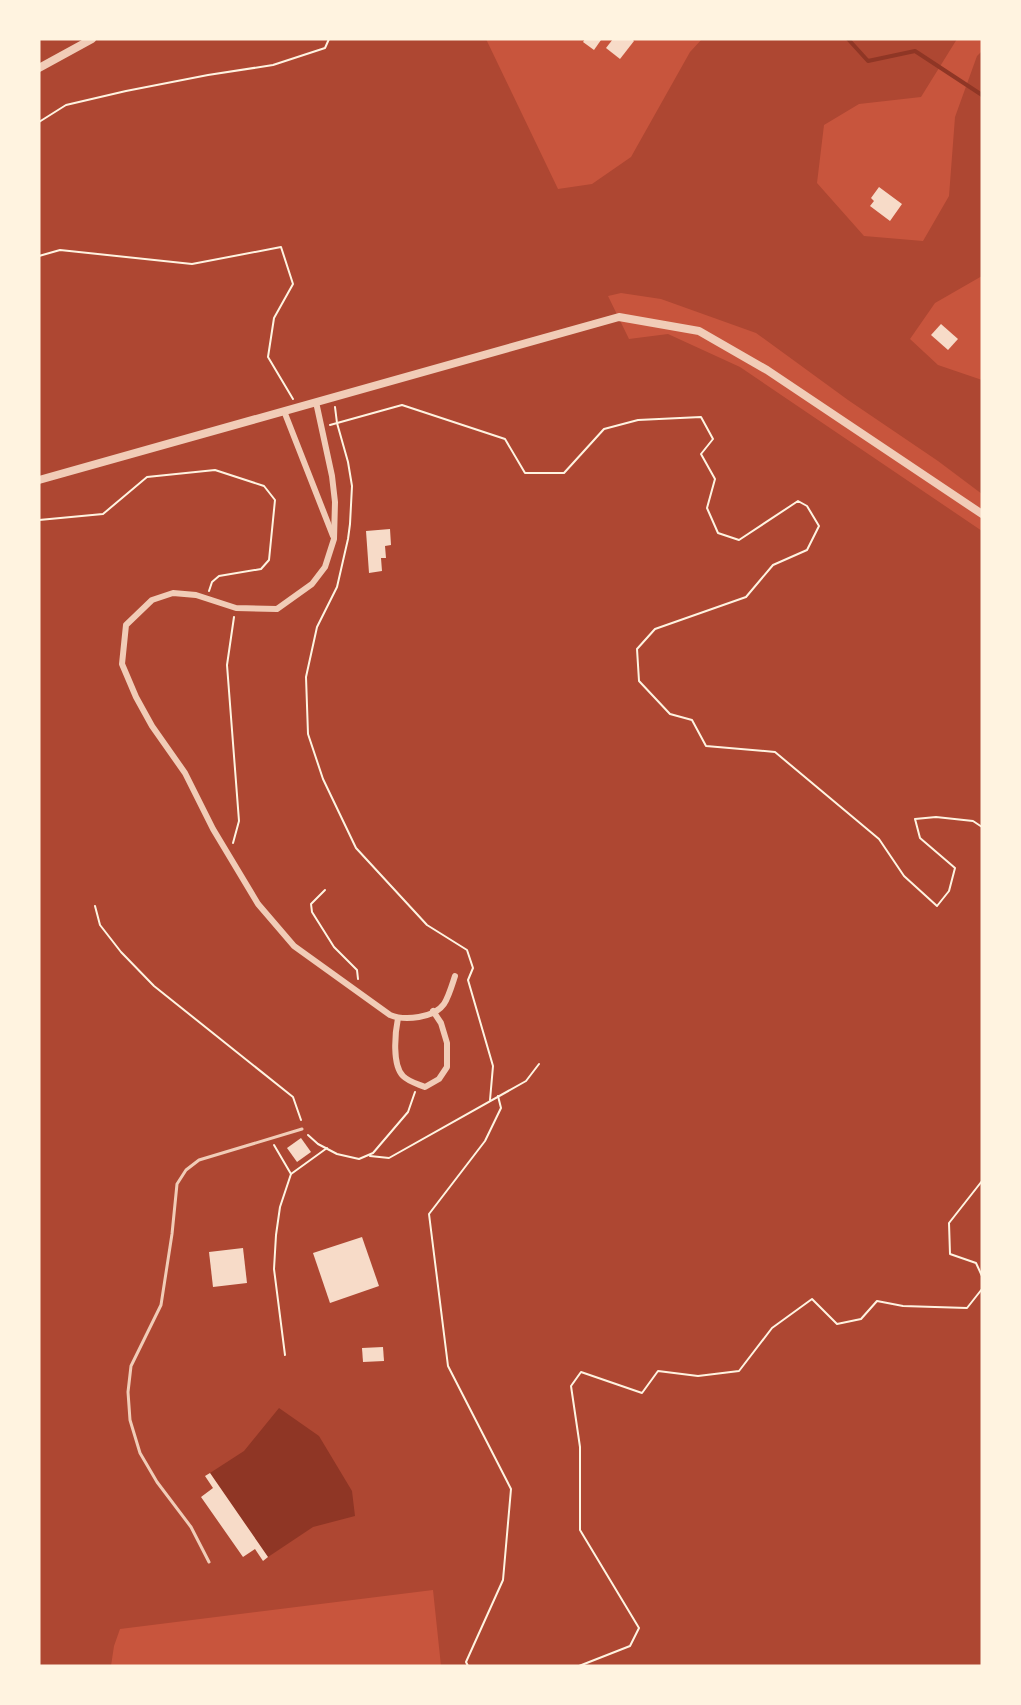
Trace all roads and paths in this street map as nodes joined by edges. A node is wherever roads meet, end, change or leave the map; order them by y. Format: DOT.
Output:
graph roads {
  1 [pos="93,39"];
  2 [pos="329,39"];
  3 [pos="39,68"];
  4 [pos="39,122"];
  5 [pos="39,255"];
  6 [pos="335,397"];
  7 [pos="316,402"];
  8 [pos="297,407"];
  9 [pos="284,411"];
  10 [pos="337,423"];
  11 [pos="321,427"];
  12 [pos="39,480"];
  13 [pos="982,514"];
  14 [pos="39,520"];
  15 [pos="334,538"];
  16 [pos="206,598"];
  17 [pos="236,608"];
  18 [pos="982,827"];
  19 [pos="230,857"];
  20 [pos="325,890"];
  21 [pos="95,906"];
  22 [pos="455,976"];
  23 [pos="355,990"];
  24 [pos="433,1011"];
  25 [pos="398,1018"];
  26 [pos="539,1064"];
  27 [pos="417,1084"];
  28 [pos="498,1096"];
  29 [pos="490,1100"];
  30 [pos="302,1129"];
  31 [pos="271,1139"];
  32 [pos="327,1148"];
  33 [pos="367,1156"];
  34 [pos="291,1174"];
  35 [pos="982,1181"];
  36 [pos="982,1276"];
  37 [pos="982,1289"];
  38 [pos="285,1355"];
  39 [pos="209,1562"];
  40 [pos="468,1666"];
  41 [pos="579,1666"];
  1 -- 3 [label="street"];
  2 -- 4 [label="path"];
  5 -- 8 [label="path"];
  6 -- 7 [label="street"];
  6 -- 10 [label="path"];
  6 -- 13 [label="street"];
  7 -- 8 [label="street"];
  7 -- 11 [label="street"];
  8 -- 9 [label="street"];
  9 -- 12 [label="street"];
  9 -- 15 [label="street"];
  10 -- 11 [label="path"];
  10 -- 18 [label="path"];
  10 -- 29 [label="path"];
  11 -- 15 [label="street"];
  14 -- 16 [label="path"];
  15 -- 17 [label="street"];
  16 -- 17 [label="street"];
  16 -- 19 [label="street"];
  17 -- 19 [label="path"];
  19 -- 23 [label="street"];
  20 -- 23 [label="path"];
  21 -- 30 [label="path"];
  22 -- 24 [label="street"];
  23 -- 25 [label="street"];
  24 -- 25 [label="street"];
  24 -- 27 [label="street"];
  25 -- 27 [label="street"];
  26 -- 28 [label="path"];
  27 -- 33 [label="path"];
  28 -- 29 [label="path"];
  28 -- 40 [label="path"];
  29 -- 33 [label="path"];
  30 -- 31 [label="lane"];
  30 -- 32 [label="path"];
  31 -- 34 [label="path"];
  31 -- 39 [label="lane"];
  32 -- 33 [label="path"];
  32 -- 34 [label="path"];
  34 -- 38 [label="path"];
  35 -- 36 [label="path"];
  37 -- 41 [label="path"];
}
